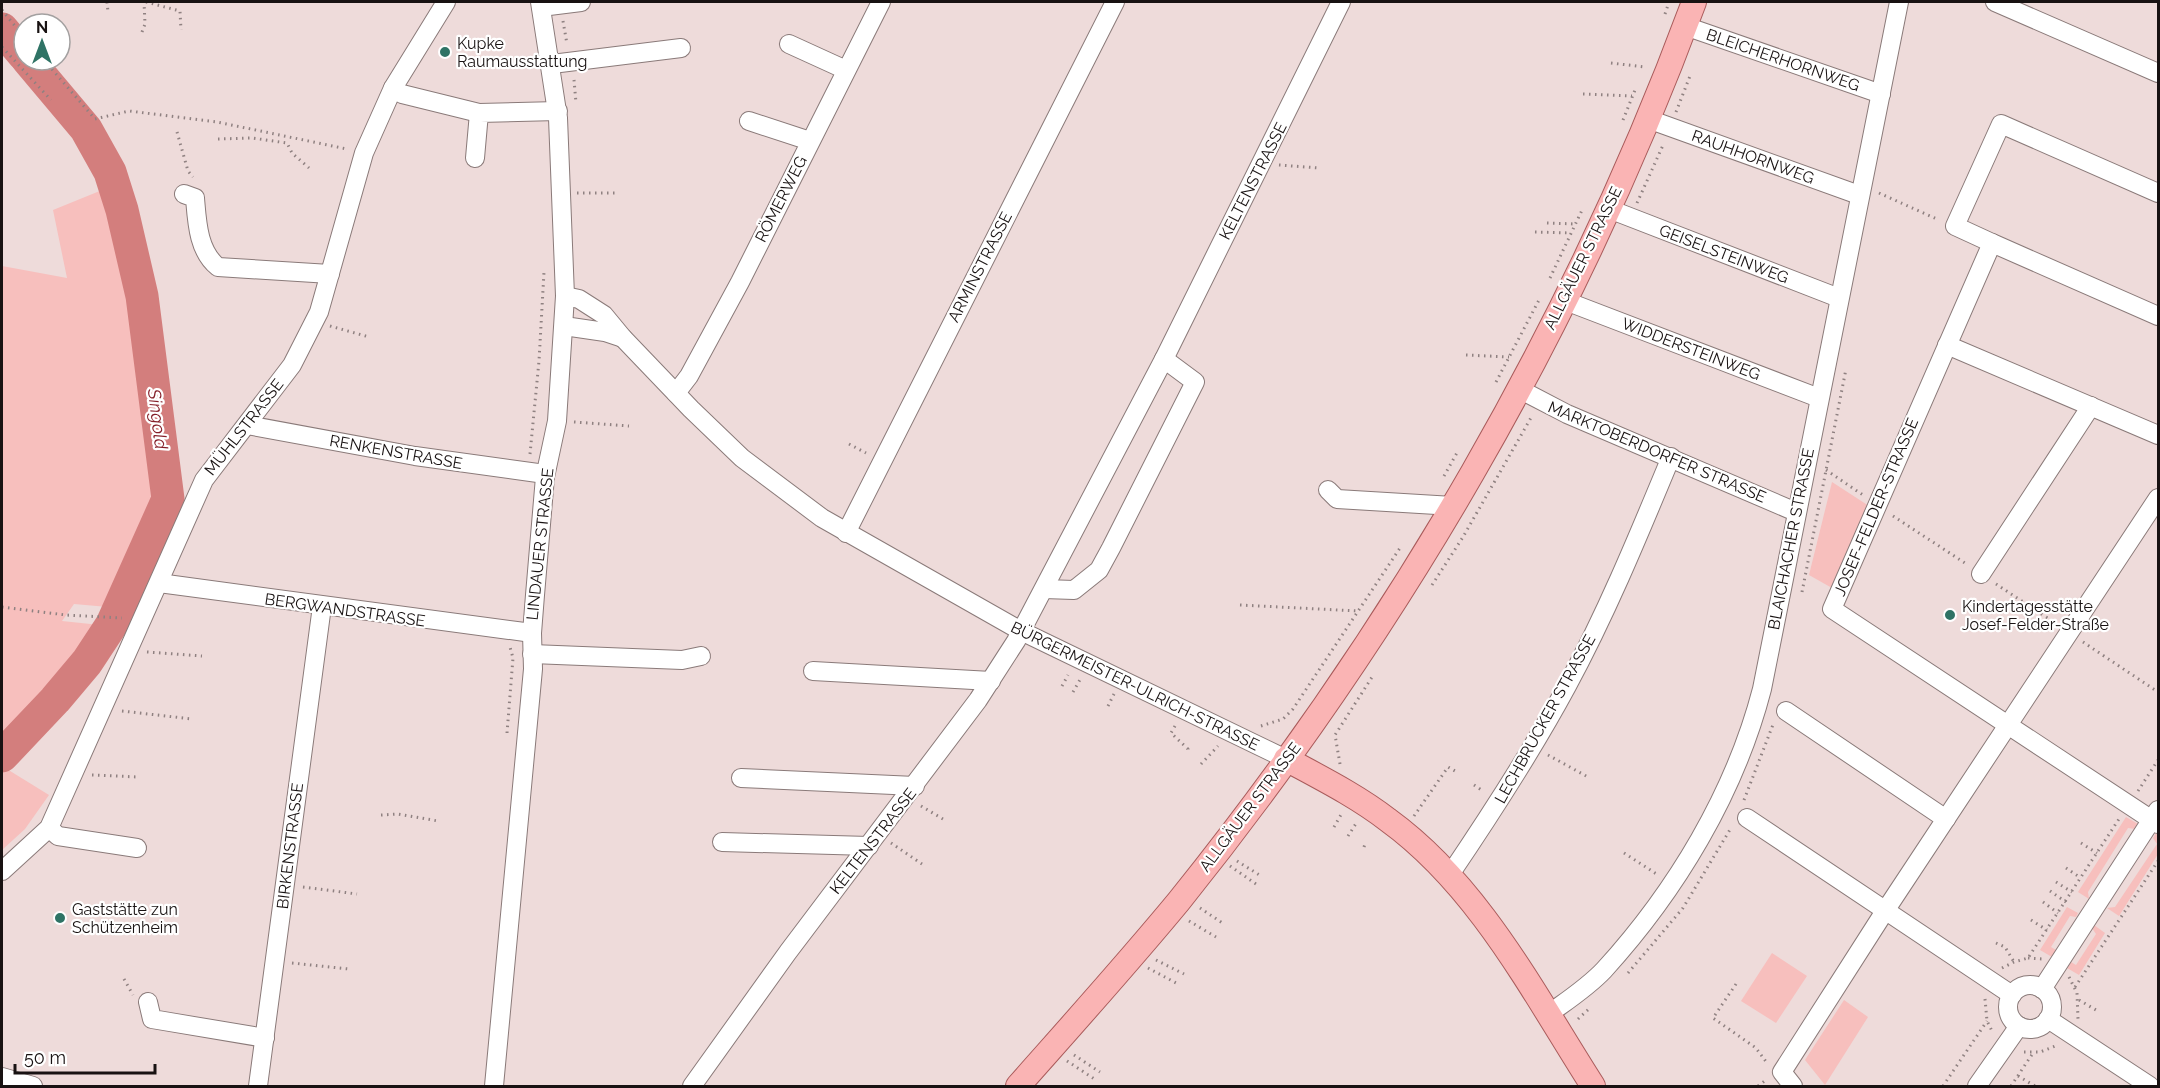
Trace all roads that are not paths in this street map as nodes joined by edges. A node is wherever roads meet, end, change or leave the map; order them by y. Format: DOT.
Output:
graph roads {
  1 [pos="446,2"];
  2 [pos="576,2"];
  3 [pos="881,2"];
  4 [pos="1115,2"];
  5 [pos="1341,2"];
  6 [pos="1694,2"];
  7 [pos="1899,2"];
  8 [pos="1995,2"];
  9 [pos="541,4"];
  10 [pos="1685,26"];
  11 [pos="789,44"];
  12 [pos="681,48"];
  13 [pos="552,64"];
  14 [pos="846,70"];
  15 [pos="2158,73"];
  16 [pos="393,88"];
  17 [pos="1881,94"];
  18 [pos="558,111"];
  19 [pos="479,113"];
  20 [pos="1648,119"];
  21 [pos="749,121"];
  22 [pos="810,141"];
  23 [pos="475,158"];
  24 [pos="2158,193"];
  25 [pos="184,194"];
  26 [pos="1859,195"];
  27 [pos="1609,209"];
  28 [pos="1992,243"];
  29 [pos="330,274"];
  30 [pos="565,296"];
  31 [pos="1839,298"];
  32 [pos="1551,299"];
  33 [pos="2158,316"];
  34 [pos="564,326"];
  35 [pos="623,338"];
  36 [pos="1947,345"];
  37 [pos="1164,359"];
  38 [pos="1519,389"];
  39 [pos="676,393"];
  40 [pos="1819,398"];
  41 [pos="2091,406"];
  42 [pos="248,425"];
  43 [pos="2158,435"];
  44 [pos="1671,457"];
  45 [pos="538,473"];
  46 [pos="1328,490"];
  47 [pos="2158,498"];
  48 [pos="1453,506"];
  49 [pos="1797,512"];
  50 [pos="846,533"];
  51 [pos="1981,574"];
  52 [pos="159,583"];
  53 [pos="1044,589"];
  54 [pos="322,606"];
  55 [pos="1022,631"];
  56 [pos="532,633"];
  57 [pos="532,654"];
  58 [pos="701,656"];
  59 [pos="813,671"];
  60 [pos="991,681"];
  61 [pos="1786,711"];
  62 [pos="2007,726"];
  63 [pos="1286,759"];
  64 [pos="741,778"];
  65 [pos="910,792"];
  66 [pos="1747,818"];
  67 [pos="2156,818"];
  68 [pos="1946,819"];
  69 [pos="49,828"];
  70 [pos="874,840"];
  71 [pos="722,842"];
  72 [pos="137,848"];
  73 [pos="2,871"];
  74 [pos="1449,876"];
  75 [pos="1885,911"];
  76 [pos="2042,989"];
  77 [pos="2012,995"];
  78 [pos="148,1002"];
  79 [pos="1550,1013"];
  80 [pos="2048,1019"];
  81 [pos="2019,1026"];
  82 [pos="265,1038"];
  83 [pos="2,1077"];
  84 [pos="33,1086"];
  85 [pos="258,1086"];
  86 [pos="494,1086"];
  87 [pos="692,1086"];
  88 [pos="1018,1086"];
  89 [pos="1593,1086"];
  90 [pos="1793,1086"];
  91 [pos="1977,1086"];
  92 [pos="2150,1086"];
  1 -- 16 [label="street, MÜHLSTRASSE"];
  2 -- 9 [label="street"];
  3 -- 14 [label="street, RÖMERWEG"];
  4 -- 50 [label="street, ARMINSTRASSE"];
  5 -- 37 [label="street, KELTENSTRASSE"];
  6 -- 10 [label="main road, ALLGÄUER STRASSE"];
  7 -- 17 [label="street, BLAICHACHER STRASSE"];
  8 -- 15 [label="street"];
  9 -- 13 [label="street, LINDAUER STRASSE"];
  10 -- 17 [label="street, BLEICHERHORNWEG"];
  10 -- 20 [label="main road, ALLGÄUER STRASSE"];
  11 -- 14 [label="street"];
  12 -- 13 [label="street"];
  13 -- 18 [label="street, LINDAUER STRASSE"];
  14 -- 22 [label="street, RÖMERWEG"];
  16 -- 19 [label="street"];
  16 -- 29 [label="street, MÜHLSTRASSE"];
  17 -- 26 [label="street, BLAICHACHER STRASSE"];
  18 -- 19 [label="street"];
  18 -- 30 [label="street, LINDAUER STRASSE"];
  19 -- 23 [label="street"];
  20 -- 26 [label="street, RAUHHORNWEG"];
  20 -- 27 [label="main road, ALLGÄUER STRASSE"];
  21 -- 22 [label="street"];
  22 -- 39 [label="street, RÖMERWEG"];
  24 -- 28 [label="street"];
  25 -- 29 [label="street"];
  26 -- 31 [label="street, BLAICHACHER STRASSE"];
  27 -- 31 [label="street, GEISELSTEINWEG"];
  27 -- 32 [label="main road, ALLGÄUER STRASSE"];
  28 -- 33 [label="street"];
  28 -- 36 [label="street, JOSEF-FELDER-STRASSE"];
  29 -- 42 [label="street, MÜHLSTRASSE"];
  30 -- 34 [label="street, LINDAUER STRASSE"];
  30 -- 35 [label="street, BÜRGERMEISTER-ULRICH-STRASSE"];
  31 -- 40 [label="street, BLAICHACHER STRASSE"];
  32 -- 38 [label="main road, ALLGÄUER STRASSE"];
  32 -- 40 [label="street, WIDDERSTEINWEG"];
  34 -- 35 [label="street"];
  34 -- 45 [label="street, LINDAUER STRASSE"];
  35 -- 39 [label="street, BÜRGERMEISTER-ULRICH-STRASSE"];
  36 -- 41 [label="street"];
  36 -- 62 [label="street, JOSEF-FELDER-STRASSE"];
  37 -- 53 [label="street, KELTENSTRASSE"];
  37 -- 53 [label="street"];
  38 -- 44 [label="street, MARKTOBERDORFER STRASSE"];
  38 -- 48 [label="main road, ALLGÄUER STRASSE"];
  39 -- 50 [label="street, BÜRGERMEISTER-ULRICH-STRASSE"];
  40 -- 49 [label="street, BLAICHACHER STRASSE"];
  41 -- 43 [label="street"];
  41 -- 51 [label="street"];
  42 -- 45 [label="street, RENKENSTRASSE"];
  42 -- 52 [label="street, MÜHLSTRASSE"];
  44 -- 49 [label="street, MARKTOBERDORFER STRASSE"];
  44 -- 74 [label="street, LECHBRUCKER STRASSE"];
  45 -- 56 [label="street, LINDAUER STRASSE"];
  46 -- 48 [label="street"];
  47 -- 62 [label="street"];
  48 -- 63 [label="main road, ALLGÄUER STRASSE"];
  49 -- 79 [label="street, BLAICHACHER STRASSE"];
  50 -- 55 [label="street, BÜRGERMEISTER-ULRICH-STRASSE"];
  52 -- 54 [label="street, BERGWANDSTRASSE"];
  52 -- 69 [label="street, MÜHLSTRASSE"];
  53 -- 55 [label="street, KELTENSTRASSE"];
  54 -- 56 [label="street, BERGWANDSTRASSE"];
  54 -- 82 [label="street, BIRKENSTRASSE"];
  55 -- 60 [label="street, KELTENSTRASSE"];
  55 -- 63 [label="street, BÜRGERMEISTER-ULRICH-STRASSE"];
  56 -- 57 [label="street, LINDAUER STRASSE"];
  57 -- 58 [label="street"];
  57 -- 86 [label="street, LINDAUER STRASSE"];
  59 -- 60 [label="street"];
  60 -- 65 [label="street, KELTENSTRASSE"];
  61 -- 68 [label="street"];
  62 -- 67 [label="street, JOSEF-FELDER-STRASSE"];
  62 -- 68 [label="street"];
  63 -- 74 [label="main road, BÜRGERMEISTER-ULRICH-STRASSE"];
  63 -- 88 [label="main road, ALLGÄUER STRASSE"];
  64 -- 65 [label="street"];
  65 -- 70 [label="street, KELTENSTRASSE"];
  66 -- 75 [label="street"];
  67 -- 76 [label="street"];
  68 -- 75 [label="street"];
  69 -- 72 [label="street"];
  69 -- 73 [label="street, MÜHLSTRASSE"];
  70 -- 71 [label="street"];
  70 -- 87 [label="street, KELTENSTRASSE"];
  74 -- 79 [label="main road, BÜRGERMEISTER-ULRICH-STRASSE"];
  75 -- 77 [label="street"];
  75 -- 90 [label="street"];
  76 -- 77 [label="street"];
  76 -- 80 [label="street"];
  77 -- 81 [label="street"];
  78 -- 82 [label="street"];
  79 -- 89 [label="main road, BÜRGERMEISTER-ULRICH-STRASSE"];
  80 -- 81 [label="street"];
  80 -- 92 [label="street"];
  81 -- 91 [label="street"];
  82 -- 85 [label="street, BIRKENSTRASSE"];
  83 -- 84 [label="street"];
}
